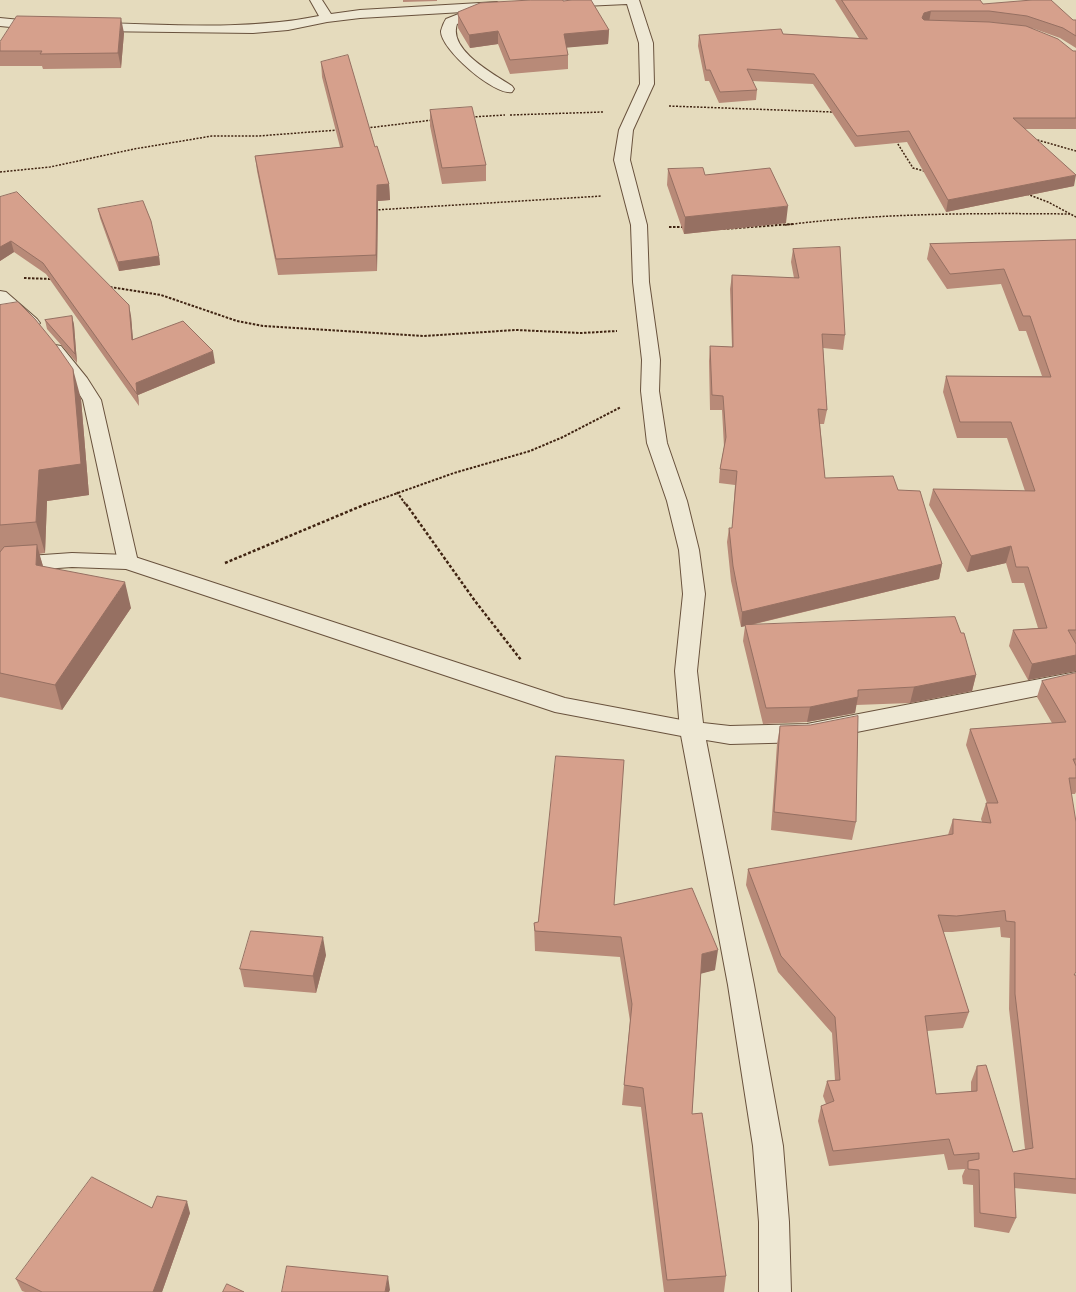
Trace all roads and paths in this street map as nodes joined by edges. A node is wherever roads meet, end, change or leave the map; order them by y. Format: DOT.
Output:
graph roads {
  1 [pos="316,0"];
  2 [pos="632,0"];
  3 [pos="548,3"];
  4 [pos="510,5"];
  5 [pos="487,7"];
  6 [pos="327,18"];
  7 [pos="0,22"];
  8 [pos="52,26"];
  9 [pos="83,27"];
  10 [pos="507,89"];
  11 [pos="634,108"];
  12 [pos="836,112"];
  13 [pos="471,117"];
  14 [pos="434,120"];
  15 [pos="366,128"];
  16 [pos="343,130"];
  17 [pos="892,135"];
  18 [pos="1032,138"];
  19 [pos="1076,151"];
  20 [pos="929,171"];
  21 [pos="0,172"];
  22 [pos="1021,192"];
  23 [pos="632,194"];
  24 [pos="371,211"];
  25 [pos="1071,214"];
  26 [pos="1076,217"];
  27 [pos="639,225"];
  28 [pos="686,228"];
  29 [pos="717,229"];
  30 [pos="23,278"];
  31 [pos="54,280"];
  32 [pos="105,286"];
  33 [pos="0,296"];
  34 [pos="647,329"];
  35 [pos="650,391"];
  36 [pos="397,492"];
  37 [pos="128,562"];
  38 [pos="0,565"];
  39 [pos="184,580"];
  40 [pos="524,662"];
  41 [pos="1076,680"];
  42 [pos="692,730"];
  43 [pos="775,1292"];
  1 -- 6 [label="street"];
  2 -- 3 [label="street"];
  2 -- 11 [label="street"];
  4 -- 5 [label="street"];
  5 -- 6 [label="street"];
  5 -- 10 [label="street"];
  6 -- 9 [label="street"];
  7 -- 8 [label="street"];
  11 -- 12 [label="path"];
  11 -- 13 [label="path"];
  11 -- 23 [label="street"];
  14 -- 15 [label="path"];
  16 -- 21 [label="path"];
  17 -- 20 [label="path"];
  18 -- 19 [label="path"];
  22 -- 25 [label="path"];
  23 -- 24 [label="path"];
  23 -- 27 [label="street"];
  25 -- 26 [label="path"];
  25 -- 29 [label="path"];
  27 -- 28 [label="path"];
  27 -- 34 [label="street"];
  30 -- 31 [label="path"];
  32 -- 34 [label="path"];
  33 -- 37 [label="street"];
  34 -- 35 [label="street"];
  35 -- 36 [label="path"];
  35 -- 42 [label="street"];
  36 -- 39 [label="path"];
  36 -- 40 [label="path"];
  37 -- 38 [label="street"];
  37 -- 39 [label="street"];
  39 -- 42 [label="street"];
  41 -- 42 [label="street"];
  42 -- 43 [label="street"];
}
